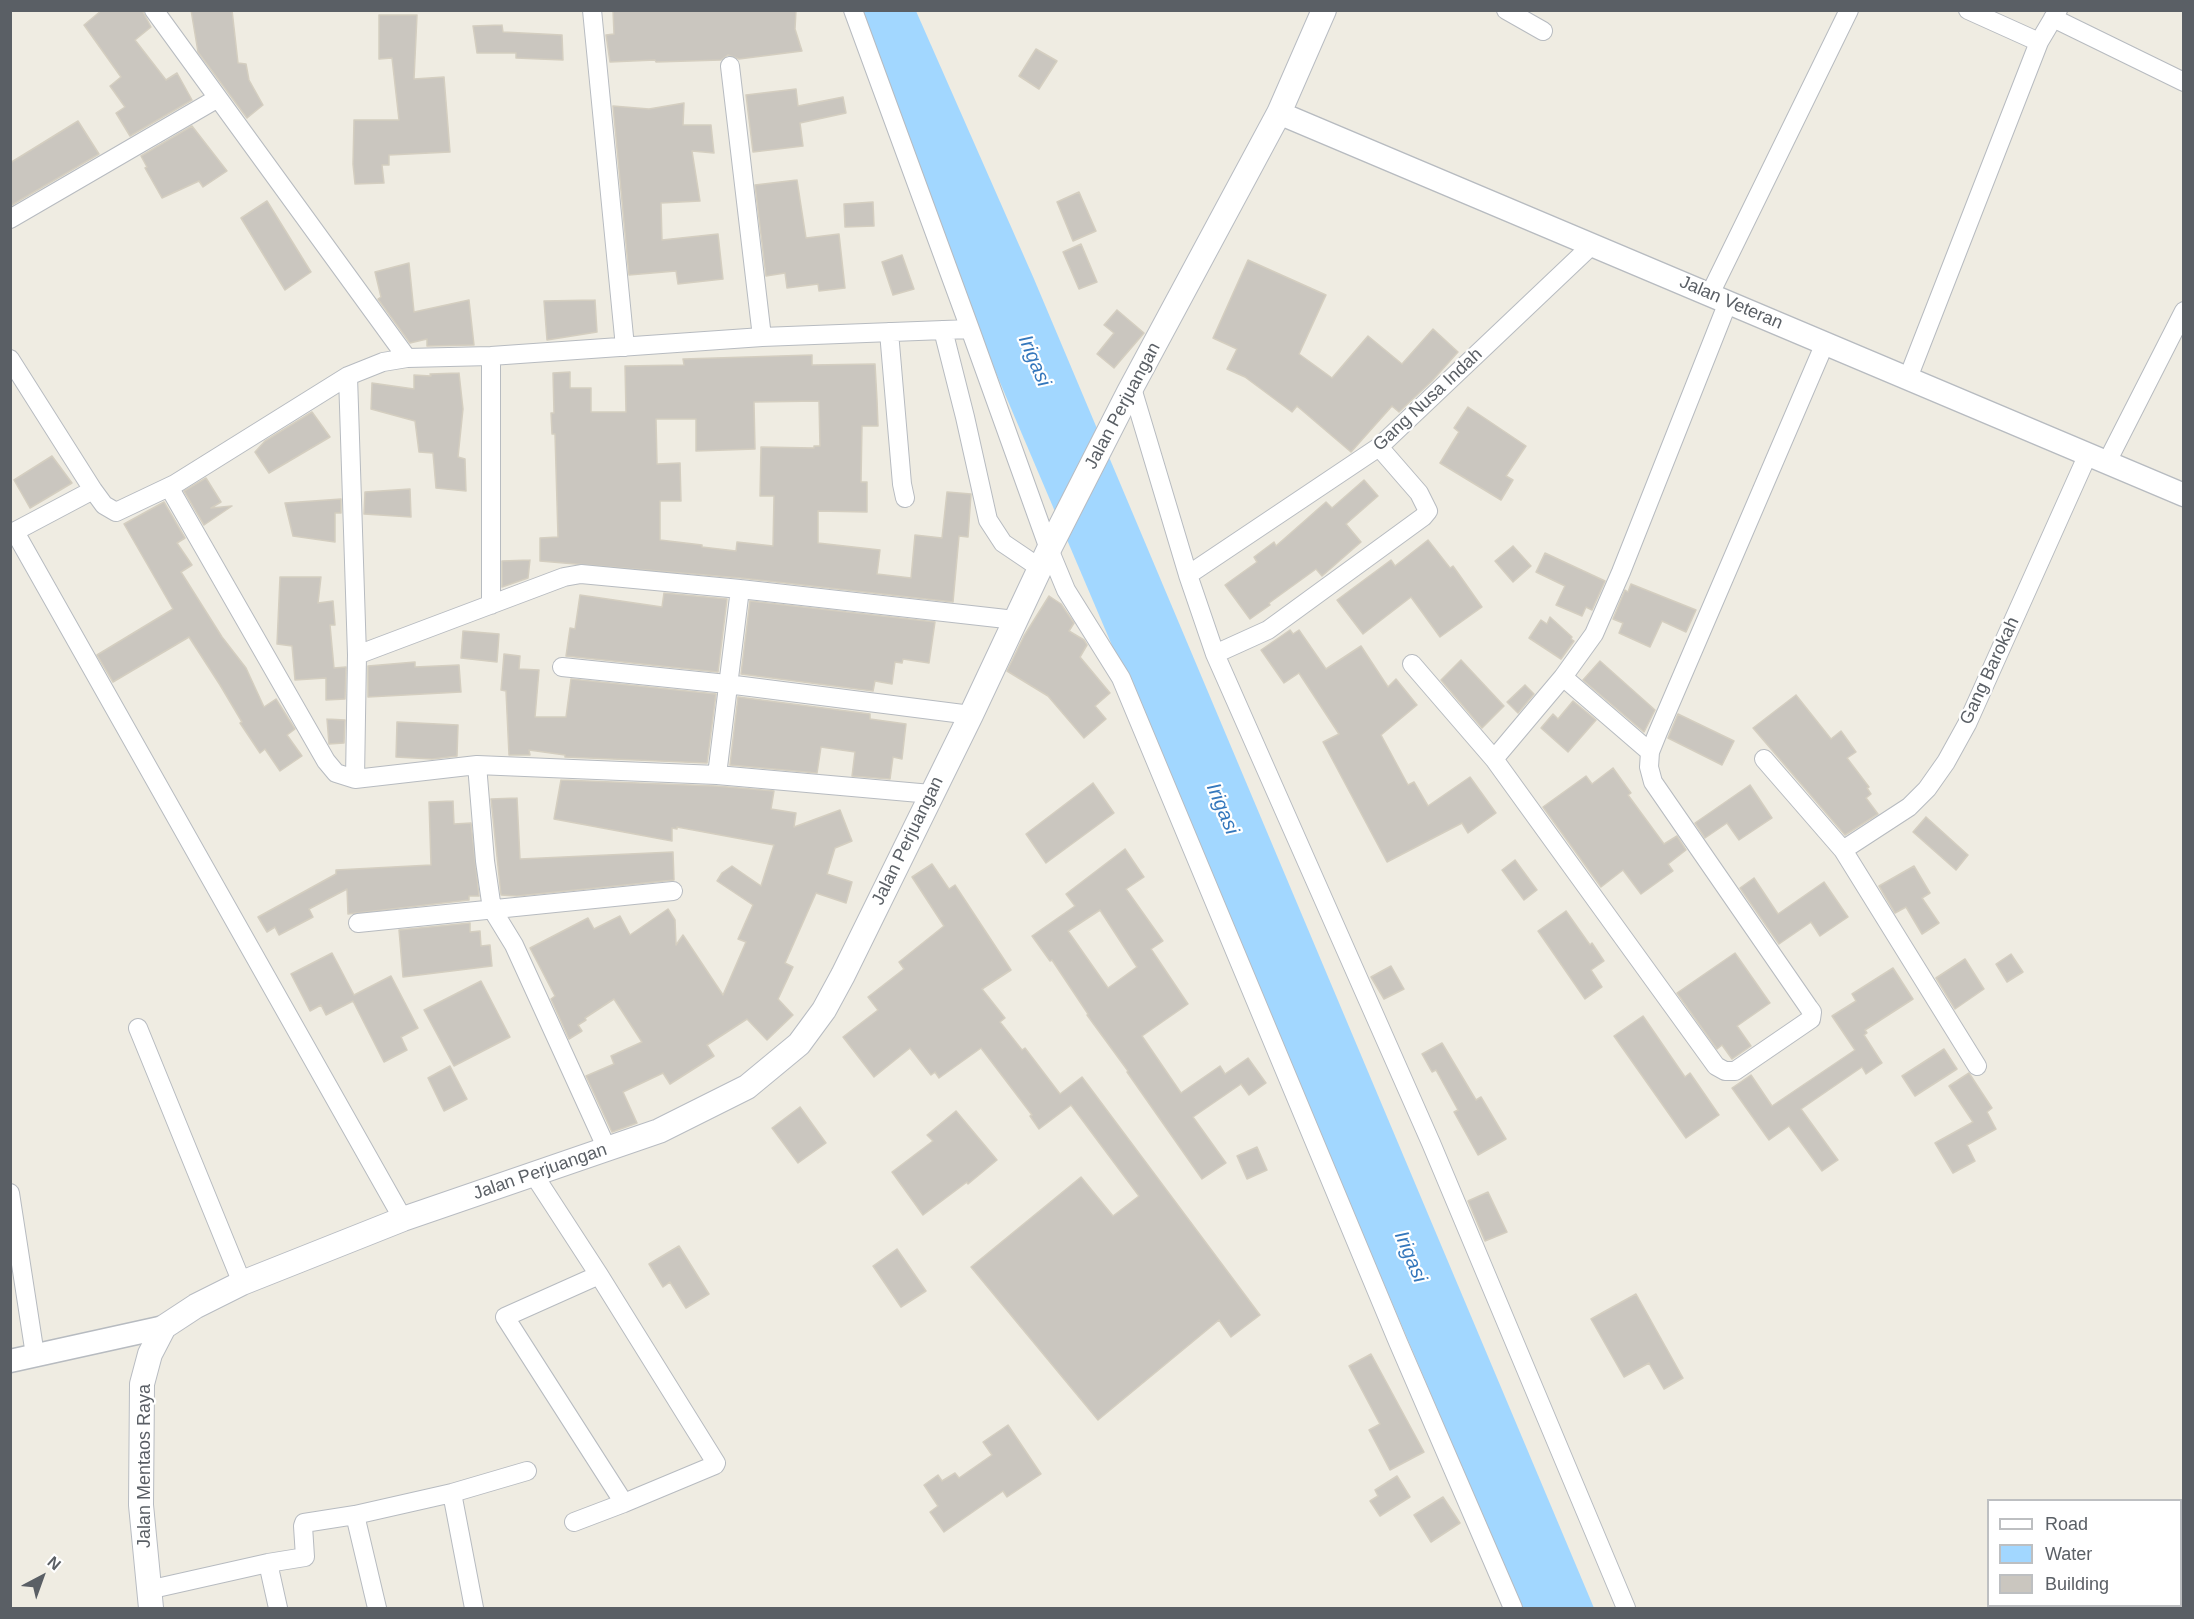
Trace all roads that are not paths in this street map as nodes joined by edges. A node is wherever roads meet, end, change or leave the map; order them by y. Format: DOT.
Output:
graph roads {
  1 [pos="154,10"];
  2 [pos="592,10"];
  3 [pos="853,10"];
  4 [pos="1324,10"];
  5 [pos="1506,10"];
  6 [pos="1849,10"];
  7 [pos="1968,10"];
  8 [pos="2055,14"];
  9 [pos="1543,31"];
  10 [pos="2039,42"];
  11 [pos="730,66"];
  12 [pos="2184,82"];
  13 [pos="218,98"];
  14 [pos="1279,112"];
  15 [pos="10,219"];
  16 [pos="1592,244"];
  17 [pos="1719,298"];
  18 [pos="2184,311"];
  19 [pos="970,329"];
  20 [pos="943,330"];
  21 [pos="889,332"];
  22 [pos="762,337"];
  23 [pos="1825,343"];
  24 [pos="625,347"];
  25 [pos="491,356"];
  26 [pos="407,358"];
  27 [pos="10,359"];
  28 [pos="348,376"];
  29 [pos="1908,378"];
  30 [pos="1130,390"];
  31 [pos="1379,447"];
  32 [pos="2098,458"];
  33 [pos="169,487"];
  34 [pos="93,490"];
  35 [pos="2184,495"];
  36 [pos="905,498"];
  37 [pos="13,533"];
  38 [pos="1047,553"];
  39 [pos="1188,575"];
  40 [pos="740,589"];
  41 [pos="491,605"];
  42 [pos="1015,620"];
  43 [pos="1215,654"];
  44 [pos="357,655"];
  45 [pos="1412,664"];
  46 [pos="562,667"];
  47 [pos="1563,677"];
  48 [pos="727,684"];
  49 [pos="970,715"];
  50 [pos="1650,752"];
  51 [pos="1494,759"];
  52 [pos="1764,759"];
  53 [pos="477,765"];
  54 [pos="717,775"];
  55 [pos="355,779"];
  56 [pos="931,794"];
  57 [pos="1843,850"];
  58 [pos="674,891"];
  59 [pos="492,909"];
  60 [pos="358,923"];
  61 [pos="138,1028"];
  62 [pos="1977,1066"];
  63 [pos="607,1149"];
  64 [pos="534,1174"];
  65 [pos="10,1193"];
  66 [pos="403,1220"];
  67 [pos="599,1275"];
  68 [pos="242,1283"];
  69 [pos="165,1327"];
  70 [pos="35,1355"];
  71 [pos="10,1361"];
  72 [pos="527,1471"];
  73 [pos="452,1493"];
  74 [pos="624,1503"];
  75 [pos="355,1515"];
  76 [pos="574,1522"];
  77 [pos="268,1563"];
  78 [pos="150,1599"];
  79 [pos="278,1608"];
  80 [pos="377,1608"];
  81 [pos="474,1608"];
  82 [pos="1513,1608"];
  83 [pos="1626,1608"];
  1 -- 13 [label="street"];
  2 -- 24 [label="street"];
  3 -- 19 [label="street"];
  4 -- 14 [label="main road, Jalan Perjuangan"];
  5 -- 9 [label="street"];
  6 -- 17 [label="street"];
  7 -- 10 [label="street"];
  8 -- 10 [label="street"];
  8 -- 12 [label="street"];
  10 -- 29 [label="street"];
  11 -- 22 [label="street"];
  13 -- 15 [label="street"];
  13 -- 26 [label="street"];
  14 -- 16 [label="street, Jalan Veteran"];
  14 -- 30 [label="main road, Jalan Perjuangan"];
  16 -- 17 [label="street, Jalan Veteran"];
  16 -- 31 [label="street, Gang Nusa Indah"];
  17 -- 23 [label="street, Jalan Veteran"];
  17 -- 47 [label="street"];
  18 -- 32 [label="street, Gang Barokah"];
  19 -- 20 [label="street"];
  19 -- 38 [label="street"];
  20 -- 21 [label="street"];
  20 -- 38 [label="street"];
  21 -- 22 [label="street"];
  21 -- 36 [label="street"];
  22 -- 24 [label="street"];
  23 -- 29 [label="street, Jalan Veteran"];
  23 -- 50 [label="street"];
  24 -- 25 [label="street"];
  25 -- 26 [label="street"];
  25 -- 41 [label="street"];
  26 -- 28 [label="street"];
  27 -- 34 [label="street"];
  28 -- 33 [label="street"];
  28 -- 44 [label="street"];
  29 -- 32 [label="street, Jalan Veteran"];
  30 -- 38 [label="main road, Jalan Perjuangan"];
  30 -- 39 [label="street"];
  31 -- 39 [label="street, Gang Nusa Indah"];
  31 -- 43 [label="street"];
  32 -- 35 [label="street, Jalan Veteran"];
  32 -- 57 [label="street, Gang Barokah"];
  33 -- 34 [label="street"];
  33 -- 55 [label="street"];
  34 -- 37 [label="street"];
  37 -- 66 [label="street"];
  38 -- 42 [label="main road, Jalan Perjuangan"];
  38 -- 82 [label="street"];
  39 -- 43 [label="street"];
  40 -- 41 [label="street"];
  40 -- 42 [label="street"];
  40 -- 48 [label="street"];
  41 -- 44 [label="street"];
  42 -- 49 [label="main road, Jalan Perjuangan"];
  43 -- 83 [label="street"];
  44 -- 55 [label="street"];
  45 -- 51 [label="street"];
  46 -- 48 [label="street"];
  47 -- 50 [label="street"];
  47 -- 51 [label="street"];
  48 -- 49 [label="street"];
  48 -- 54 [label="street"];
  49 -- 56 [label="main road, Jalan Perjuangan"];
  50 -- 51 [label="street"];
  52 -- 57 [label="street"];
  53 -- 54 [label="street"];
  53 -- 55 [label="street"];
  53 -- 59 [label="street"];
  54 -- 56 [label="street"];
  56 -- 63 [label="main road, Jalan Perjuangan"];
  57 -- 62 [label="street"];
  58 -- 59 [label="street"];
  59 -- 60 [label="street"];
  59 -- 63 [label="street"];
  61 -- 68 [label="street"];
  63 -- 64 [label="main road, Jalan Perjuangan"];
  64 -- 66 [label="main road, Jalan Perjuangan"];
  64 -- 67 [label="street"];
  65 -- 70 [label="street"];
  66 -- 68 [label="main road, Jalan Perjuangan"];
  67 -- 74 [label="street"];
  67 -- 74 [label="street"];
  68 -- 69 [label="main road, Jalan Perjuangan"];
  69 -- 70 [label="street"];
  69 -- 78 [label="main road, Jalan Mentaos Raya"];
  70 -- 71 [label="street"];
  72 -- 73 [label="street"];
  73 -- 75 [label="street"];
  73 -- 81 [label="street"];
  74 -- 76 [label="street"];
  75 -- 77 [label="street"];
  75 -- 80 [label="street"];
  77 -- 78 [label="street"];
  77 -- 79 [label="street"];
}
